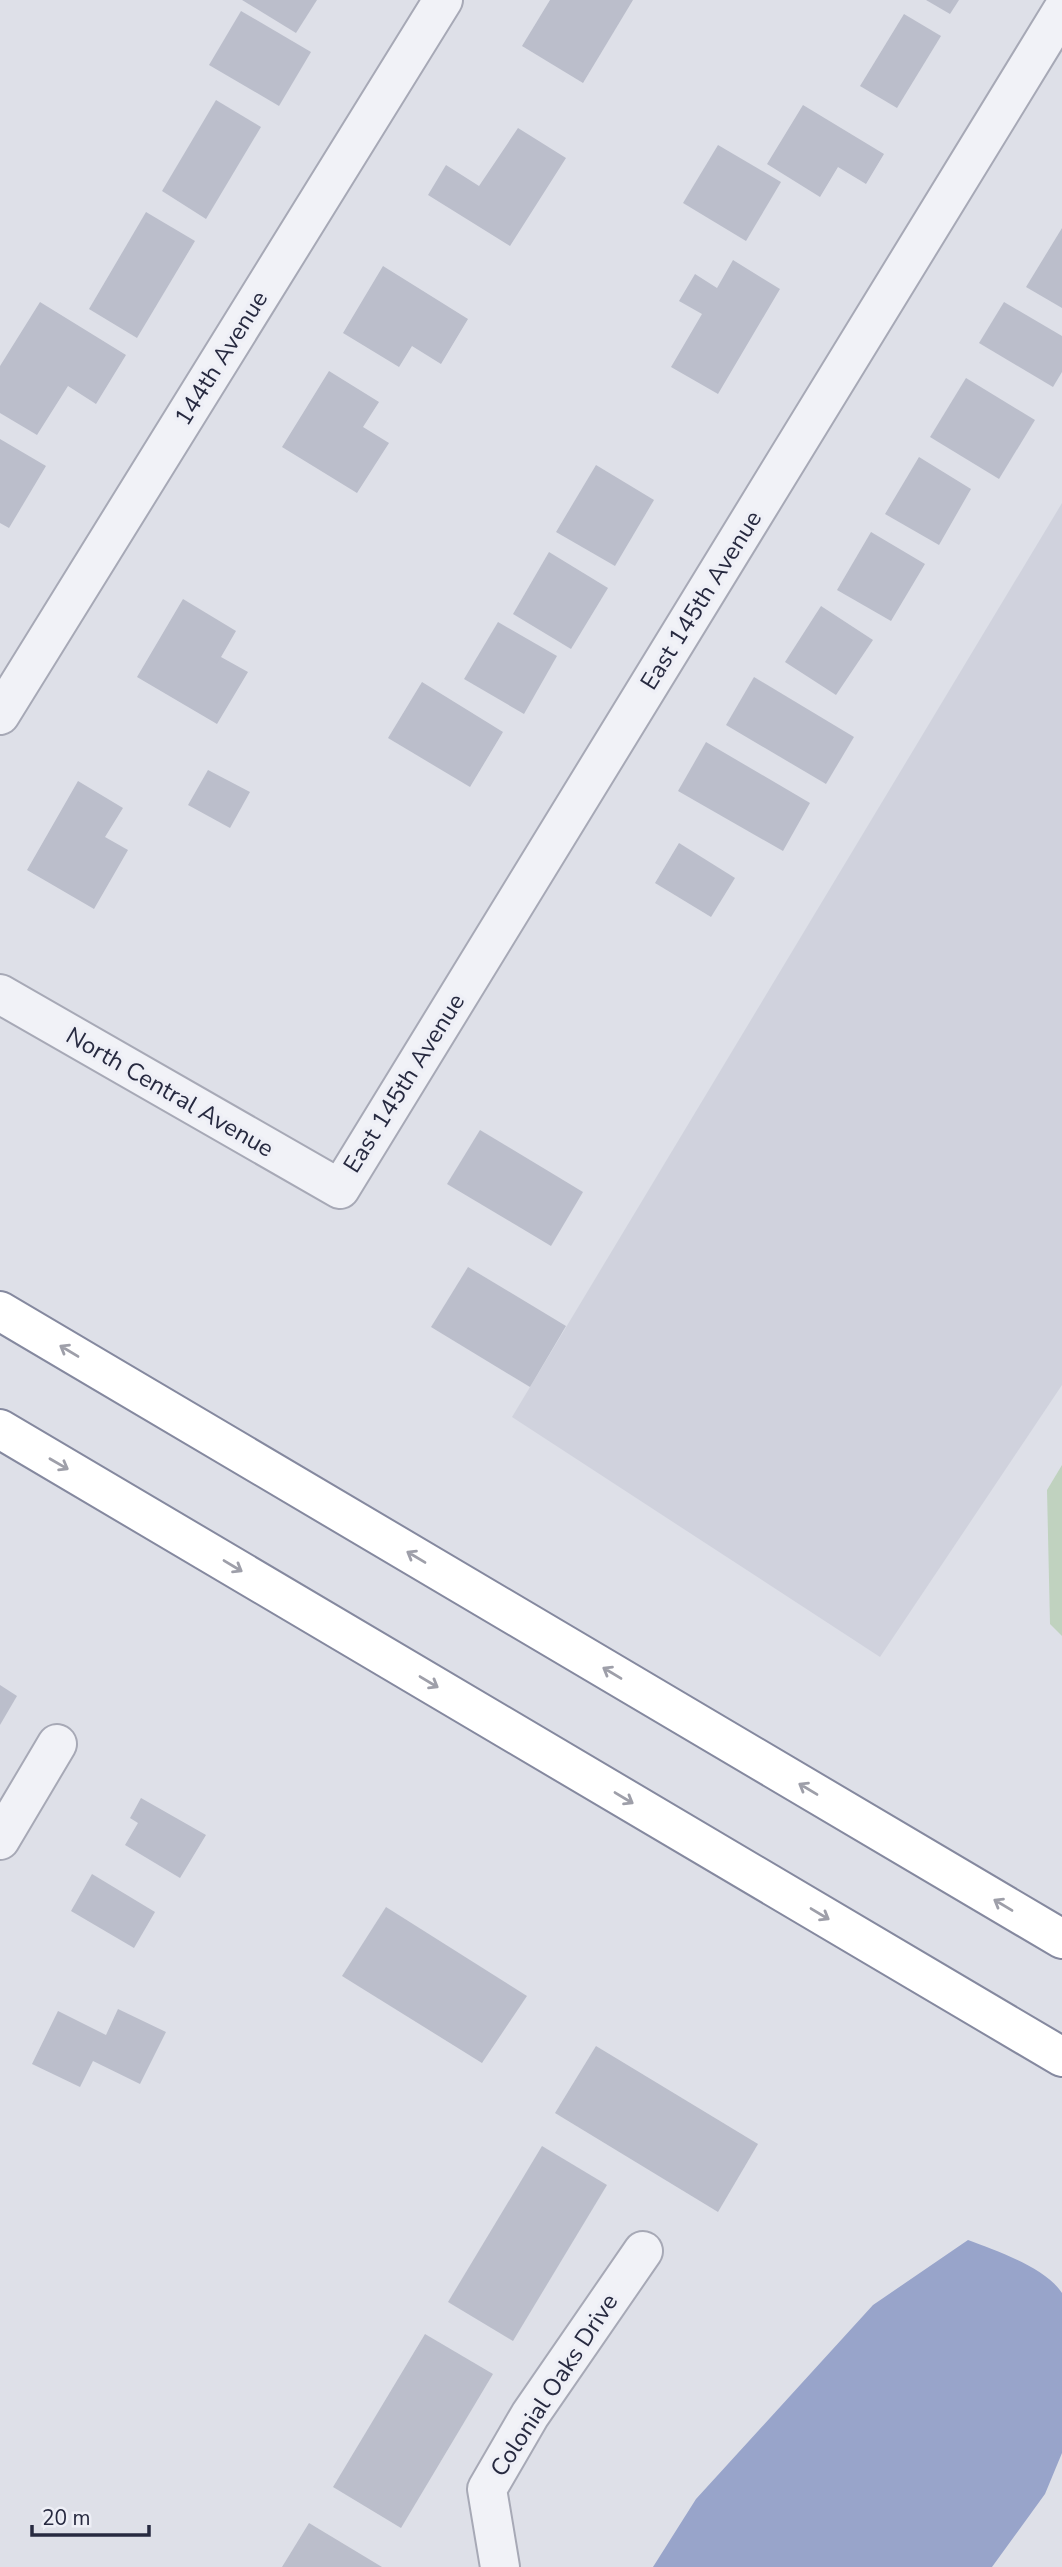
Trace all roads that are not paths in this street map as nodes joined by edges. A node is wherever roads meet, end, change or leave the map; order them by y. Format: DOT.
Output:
graph roads {
  1 [pos="443,0"];
  2 [pos="1062,11"];
  3 [pos="0,715"];
  4 [pos="0,994"];
  5 [pos="340,1189"];
  6 [pos="0,1311"];
  7 [pos="0,1429"];
  8 [pos="57,1744"];
  9 [pos="0,1840"];
  10 [pos="1062,1940"];
  11 [pos="1062,2057"];
  12 [pos="643,2250"];
  13 [pos="500,2567"];
  1 -- 3 [label="street, 144th Avenue"];
  2 -- 5 [label="street, East 145th Avenue"];
  4 -- 5 [label="street, North Central Avenue"];
  10 -- 6 [label="highway, one-way"];
  7 -- 11 [label="highway, one-way"];
  8 -- 9 [label="street"];
  12 -- 13 [label="street, Colonial Oaks Drive"];
}
